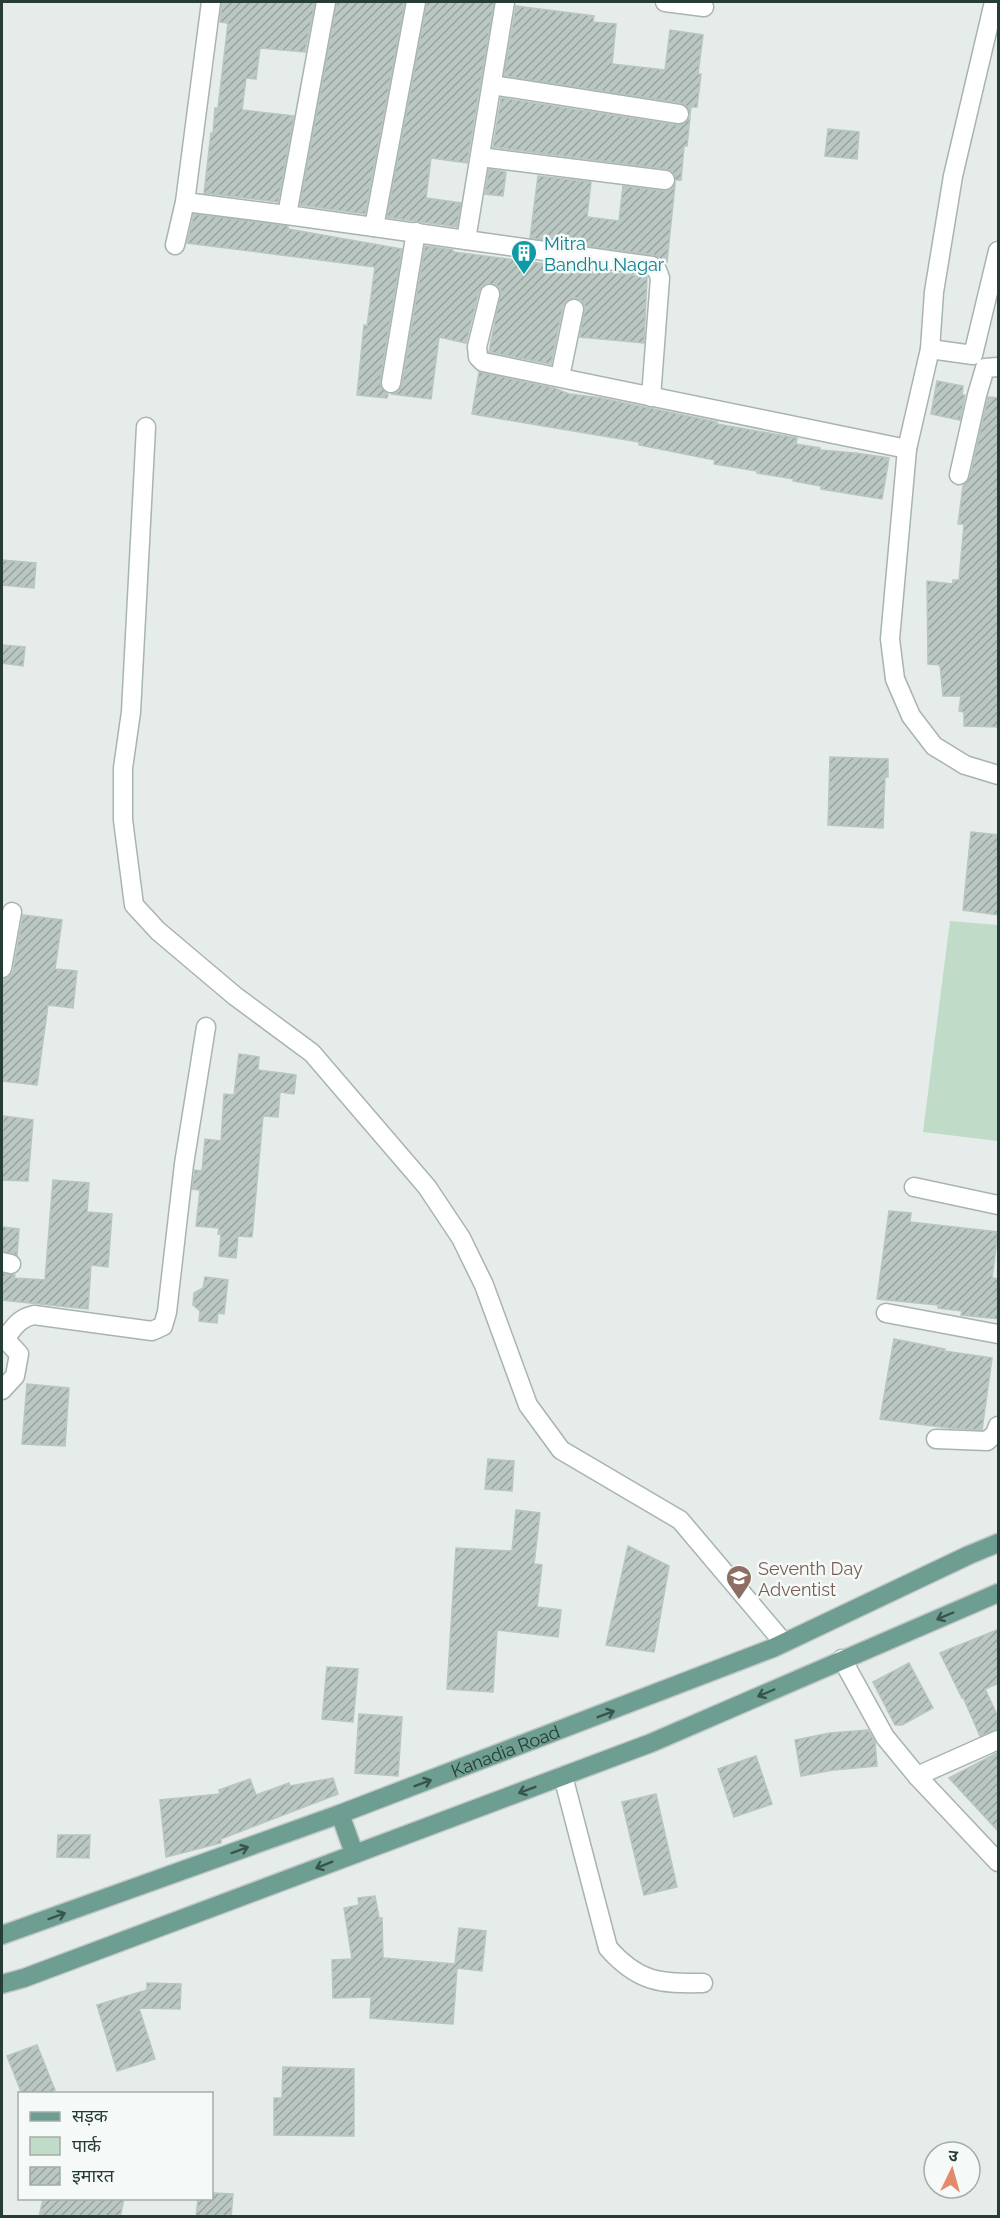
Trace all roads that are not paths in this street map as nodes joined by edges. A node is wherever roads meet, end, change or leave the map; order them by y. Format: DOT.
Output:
graph roads {
  1 [pos="211,2"];
  2 [pos="326,2"];
  3 [pos="416,2"];
  4 [pos="506,2"];
  5 [pos="665,2"];
  6 [pos="994,2"];
  7 [pos="704,7"];
  8 [pos="492,85"];
  9 [pos="679,114"];
  10 [pos="480,157"];
  11 [pos="665,180"];
  12 [pos="184,202"];
  13 [pos="287,215"];
  14 [pos="374,227"];
  15 [pos="416,232"];
  16 [pos="466,240"];
  17 [pos="175,245"];
  18 [pos="999,251"];
  19 [pos="490,294"];
  20 [pos="574,309"];
  21 [pos="930,349"];
  22 [pos="999,367"];
  23 [pos="560,377"];
  24 [pos="391,383"];
  25 [pos="651,397"];
  26 [pos="146,427"];
  27 [pos="907,449"];
  28 [pos="959,475"];
  29 [pos="999,775"];
  30 [pos="12,912"];
  31 [pos="2,968"];
  32 [pos="206,1028"];
  33 [pos="914,1187"];
  34 [pos="999,1206"];
  35 [pos="886,1312"];
  36 [pos="999,1334"];
  37 [pos="3,1339"];
  38 [pos="2,1390"];
  39 [pos="999,1426"];
  40 [pos="936,1439"];
  41 [pos="999,1543"];
  42 [pos="999,1593"];
  43 [pos="784,1643"];
  44 [pos="842,1659"];
  45 [pos="999,1740"];
  46 [pos="563,1776"];
  47 [pos="918,1776"];
  48 [pos="340,1814"];
  49 [pos="354,1853"];
  50 [pos="999,1862"];
  51 [pos="2,1935"];
  52 [pos="704,1983"];
  53 [pos="2,1984"];
  1 -- 12 [label="street"];
  2 -- 13 [label="street"];
  3 -- 14 [label="street"];
  4 -- 8 [label="street"];
  5 -- 7 [label="street"];
  6 -- 21 [label="street"];
  8 -- 9 [label="street"];
  8 -- 10 [label="street"];
  10 -- 11 [label="street"];
  10 -- 16 [label="street"];
  12 -- 13 [label="street"];
  12 -- 17 [label="street"];
  13 -- 14 [label="street"];
  14 -- 15 [label="street"];
  15 -- 16 [label="street"];
  15 -- 24 [label="street"];
  16 -- 25 [label="street"];
  18 -- 21 [label="street"];
  19 -- 23 [label="street"];
  20 -- 23 [label="street"];
  21 -- 27 [label="street"];
  22 -- 28 [label="street"];
  23 -- 25 [label="street"];
  25 -- 27 [label="street"];
  26 -- 43 [label="street"];
  27 -- 29 [label="street"];
  30 -- 31 [label="street"];
  32 -- 37 [label="street"];
  33 -- 34 [label="street"];
  35 -- 36 [label="street"];
  37 -- 38 [label="street"];
  39 -- 40 [label="street"];
  41 -- 43 [label="main road, Kanadia Road"];
  42 -- 44 [label="main road, one-way"];
  48 -- 43 [label="main road, Kanadia Road, one-way"];
  44 -- 46 [label="main road, one-way"];
  44 -- 47 [label="street"];
  45 -- 47 [label="street"];
  46 -- 49 [label="main road, one-way"];
  46 -- 52 [label="street"];
  47 -- 50 [label="street"];
  48 -- 49 [label="main road"];
  51 -- 48 [label="main road, Kanadia Road, one-way"];
  49 -- 53 [label="main road, one-way"];
}
